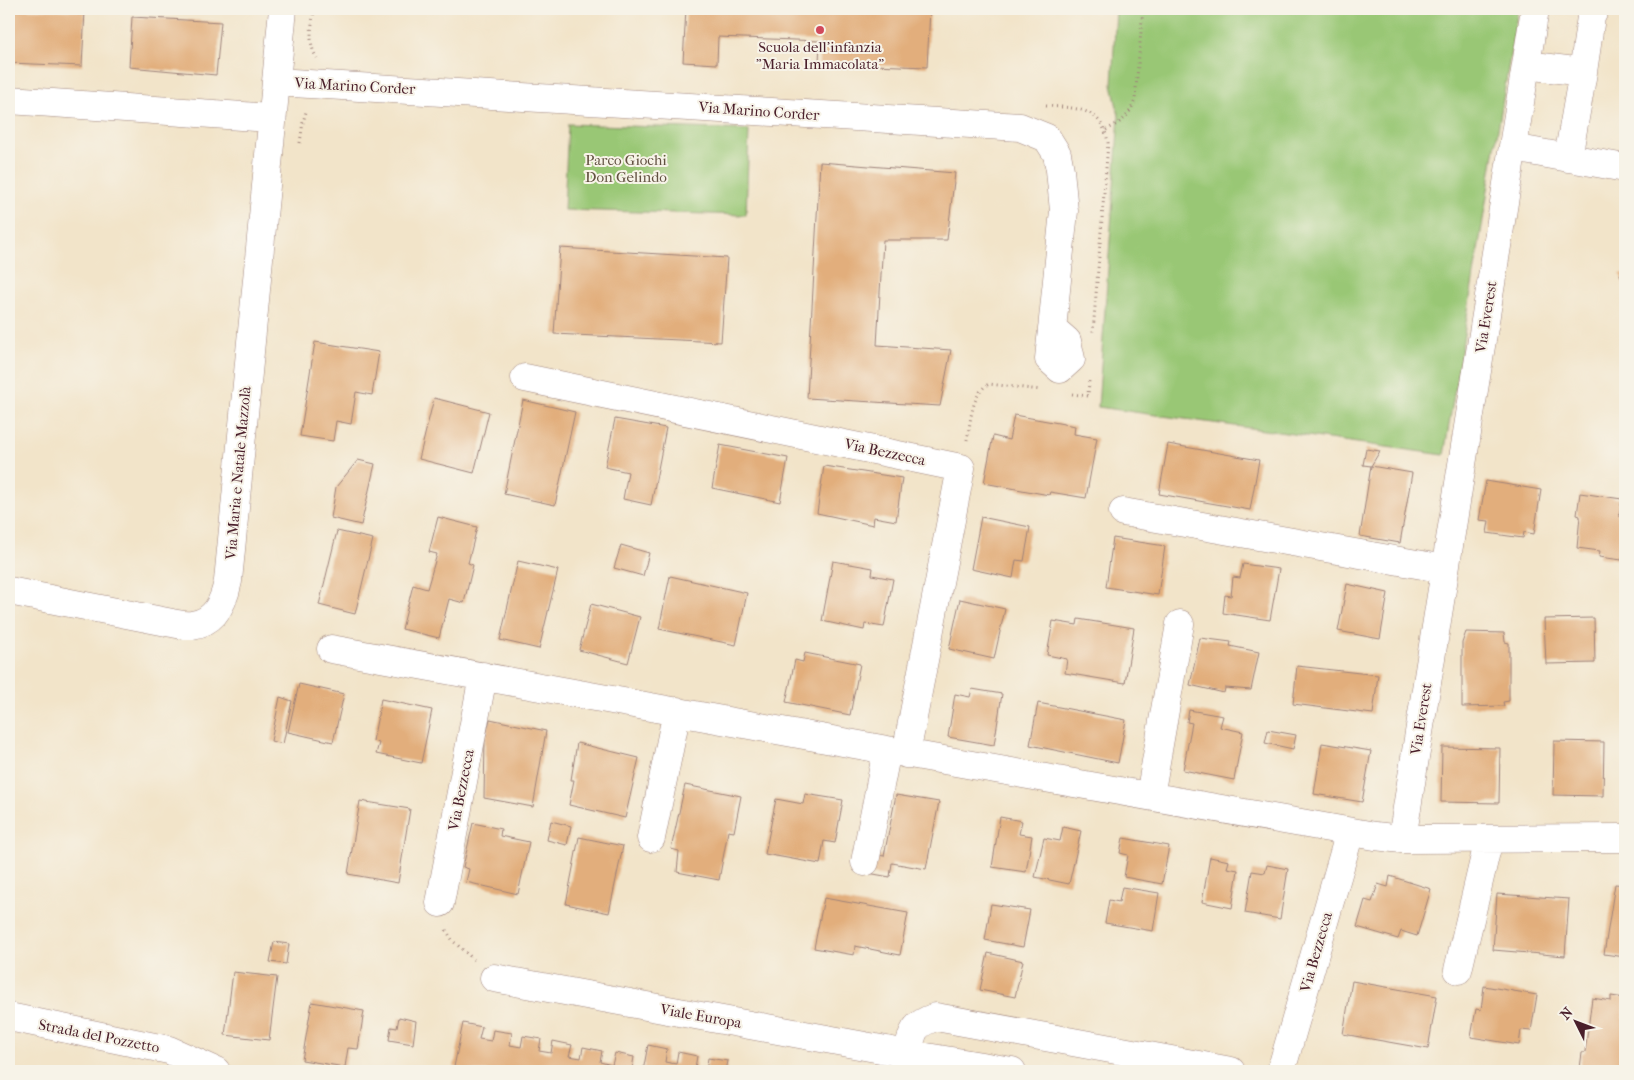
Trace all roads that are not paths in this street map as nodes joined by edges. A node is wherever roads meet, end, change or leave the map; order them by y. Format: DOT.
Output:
graph roads {
  1 [pos="283,9"];
  2 [pos="1535,9"];
  3 [pos="1595,9"];
  4 [pos="1526,65"];
  5 [pos="1583,72"];
  6 [pos="276,82"];
  7 [pos="9,100"];
  8 [pos="271,118"];
  9 [pos="1513,148"];
  10 [pos="1568,158"];
  11 [pos="1625,168"];
  12 [pos="1052,328"];
  13 [pos="525,378"];
  14 [pos="1123,512"];
  15 [pos="1445,569"];
  16 [pos="9,591"];
  17 [pos="1180,624"];
  18 [pos="331,649"];
  19 [pos="483,676"];
  20 [pos="676,711"];
  21 [pos="896,752"];
  22 [pos="1150,796"];
  23 [pos="1350,832"];
  24 [pos="651,838"];
  25 [pos="1625,838"];
  26 [pos="1402,839"];
  27 [pos="1490,839"];
  28 [pos="865,862"];
  29 [pos="440,903"];
  30 [pos="1458,970"];
  31 [pos="494,978"];
  32 [pos="9,1017"];
  33 [pos="908,1054"];
  34 [pos="216,1071"];
  35 [pos="1012,1071"];
  36 [pos="1231,1071"];
  37 [pos="1281,1071"];
  1 -- 6 [label="street, Via Maria e Natale Mazzolà"];
  2 -- 4 [label="street, Via Everest"];
  3 -- 5 [label="street"];
  4 -- 5 [label="street"];
  4 -- 9 [label="street, Via Everest"];
  5 -- 10 [label="street"];
  6 -- 8 [label="street, Via Maria e Natale Mazzolà"];
  6 -- 12 [label="street, Via Marino Corder"];
  7 -- 8 [label="street"];
  8 -- 16 [label="street, Via Maria e Natale Mazzolà"];
  9 -- 10 [label="street"];
  9 -- 15 [label="street, Via Everest"];
  10 -- 11 [label="street"];
  13 -- 21 [label="street, Via Bezzecca"];
  14 -- 15 [label="street"];
  15 -- 26 [label="street, Via Everest"];
  17 -- 22 [label="street"];
  18 -- 19 [label="street"];
  19 -- 20 [label="street"];
  19 -- 29 [label="street, Via Bezzecca"];
  20 -- 21 [label="street"];
  20 -- 24 [label="street"];
  21 -- 22 [label="street"];
  21 -- 28 [label="street"];
  22 -- 23 [label="street"];
  23 -- 26 [label="street"];
  23 -- 37 [label="street, Via Bezzecca"];
  25 -- 27 [label="street"];
  26 -- 27 [label="street"];
  27 -- 30 [label="street"];
  31 -- 33 [label="street, Viale Europa"];
  32 -- 34 [label="street, Strada del Pozzetto"];
  33 -- 35 [label="street, Viale Europa"];
  33 -- 36 [label="street"];
}
